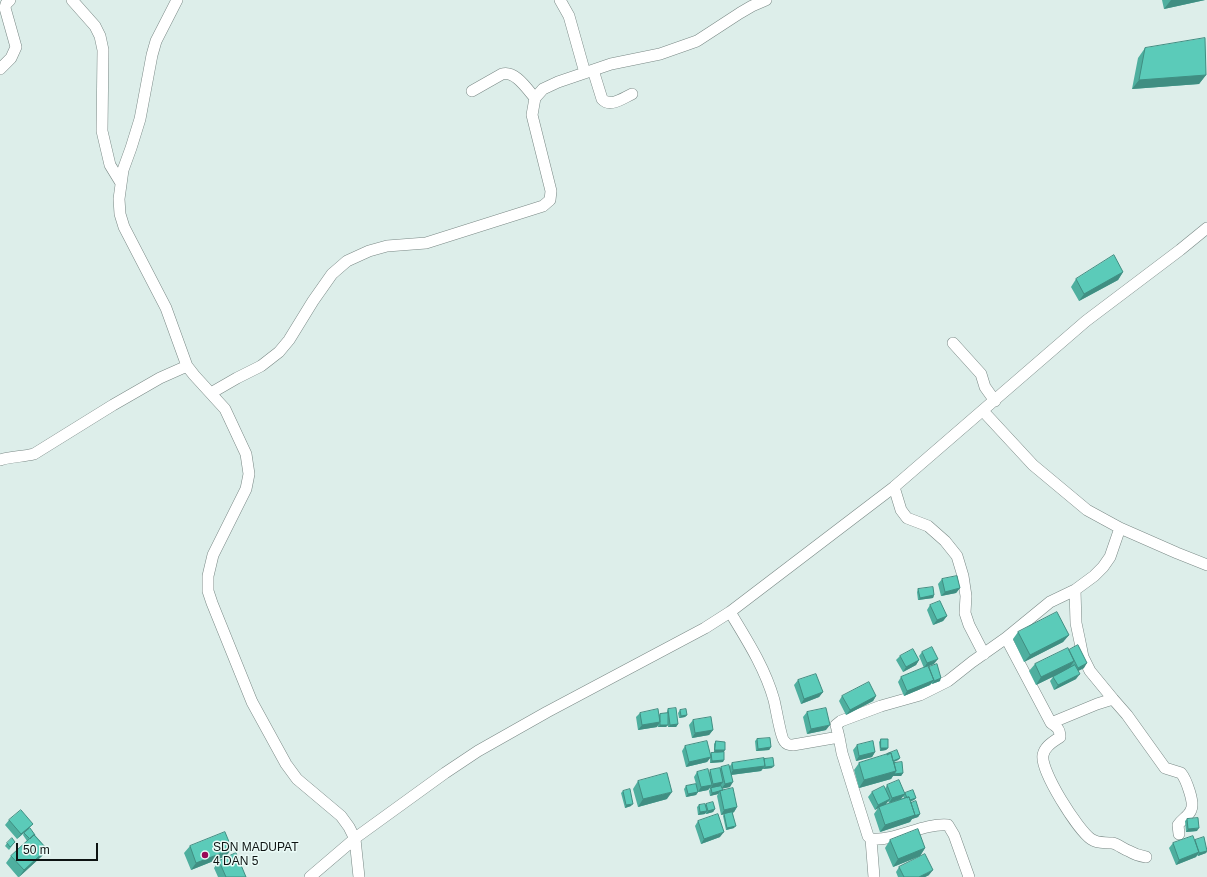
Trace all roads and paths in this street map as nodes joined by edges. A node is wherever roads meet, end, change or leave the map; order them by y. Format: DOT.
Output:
graph roads {
  1 [pos="10,0"];
  2 [pos="72,0"];
  3 [pos="177,0"];
  4 [pos="560,0"];
  5 [pos="766,0"];
  6 [pos="3,20"];
  7 [pos="0,70"];
  8 [pos="589,72"];
  9 [pos="472,91"];
  10 [pos="632,94"];
  11 [pos="535,98"];
  12 [pos="121,183"];
  13 [pos="1207,228"];
  14 [pos="953,343"];
  15 [pos="187,366"];
  16 [pos="211,393"];
  17 [pos="995,401"];
  18 [pos="983,411"];
  19 [pos="0,460"];
  20 [pos="894,487"];
  21 [pos="1120,528"];
  22 [pos="1207,564"];
  23 [pos="1075,590"];
  24 [pos="730,612"];
  25 [pos="1006,638"];
  26 [pos="984,654"];
  27 [pos="1113,699"];
  28 [pos="1050,723"];
  29 [pos="839,737"];
  30 [pos="1179,834"];
  31 [pos="355,839"];
  32 [pos="871,839"];
  33 [pos="1146,857"];
  34 [pos="310,877"];
  35 [pos="359,877"];
  36 [pos="874,877"];
  37 [pos="969,877"];
  1 -- 6 [label="street"];
  2 -- 12 [label="street"];
  3 -- 12 [label="street"];
  4 -- 8 [label="street"];
  5 -- 8 [label="street"];
  6 -- 7 [label="street"];
  8 -- 10 [label="street"];
  8 -- 11 [label="street"];
  9 -- 11 [label="street"];
  11 -- 16 [label="street"];
  12 -- 15 [label="street"];
  13 -- 17 [label="street"];
  14 -- 17 [label="street"];
  15 -- 16 [label="street"];
  15 -- 19 [label="street"];
  16 -- 31 [label="street"];
  17 -- 18 [label="street"];
  18 -- 20 [label="street"];
  18 -- 21 [label="street"];
  20 -- 24 [label="street"];
  20 -- 26 [label="street"];
  21 -- 22 [label="street"];
  21 -- 23 [label="street"];
  23 -- 25 [label="street"];
  23 -- 27 [label="street"];
  24 -- 29 [label="street"];
  24 -- 31 [label="street"];
  25 -- 26 [label="street"];
  25 -- 28 [label="street"];
  26 -- 29 [label="street"];
  27 -- 28 [label="street"];
  27 -- 30 [label="street"];
  28 -- 33 [label="street"];
  29 -- 32 [label="street"];
  31 -- 34 [label="street"];
  31 -- 35 [label="street"];
  32 -- 36 [label="street"];
  32 -- 37 [label="street"];
}
